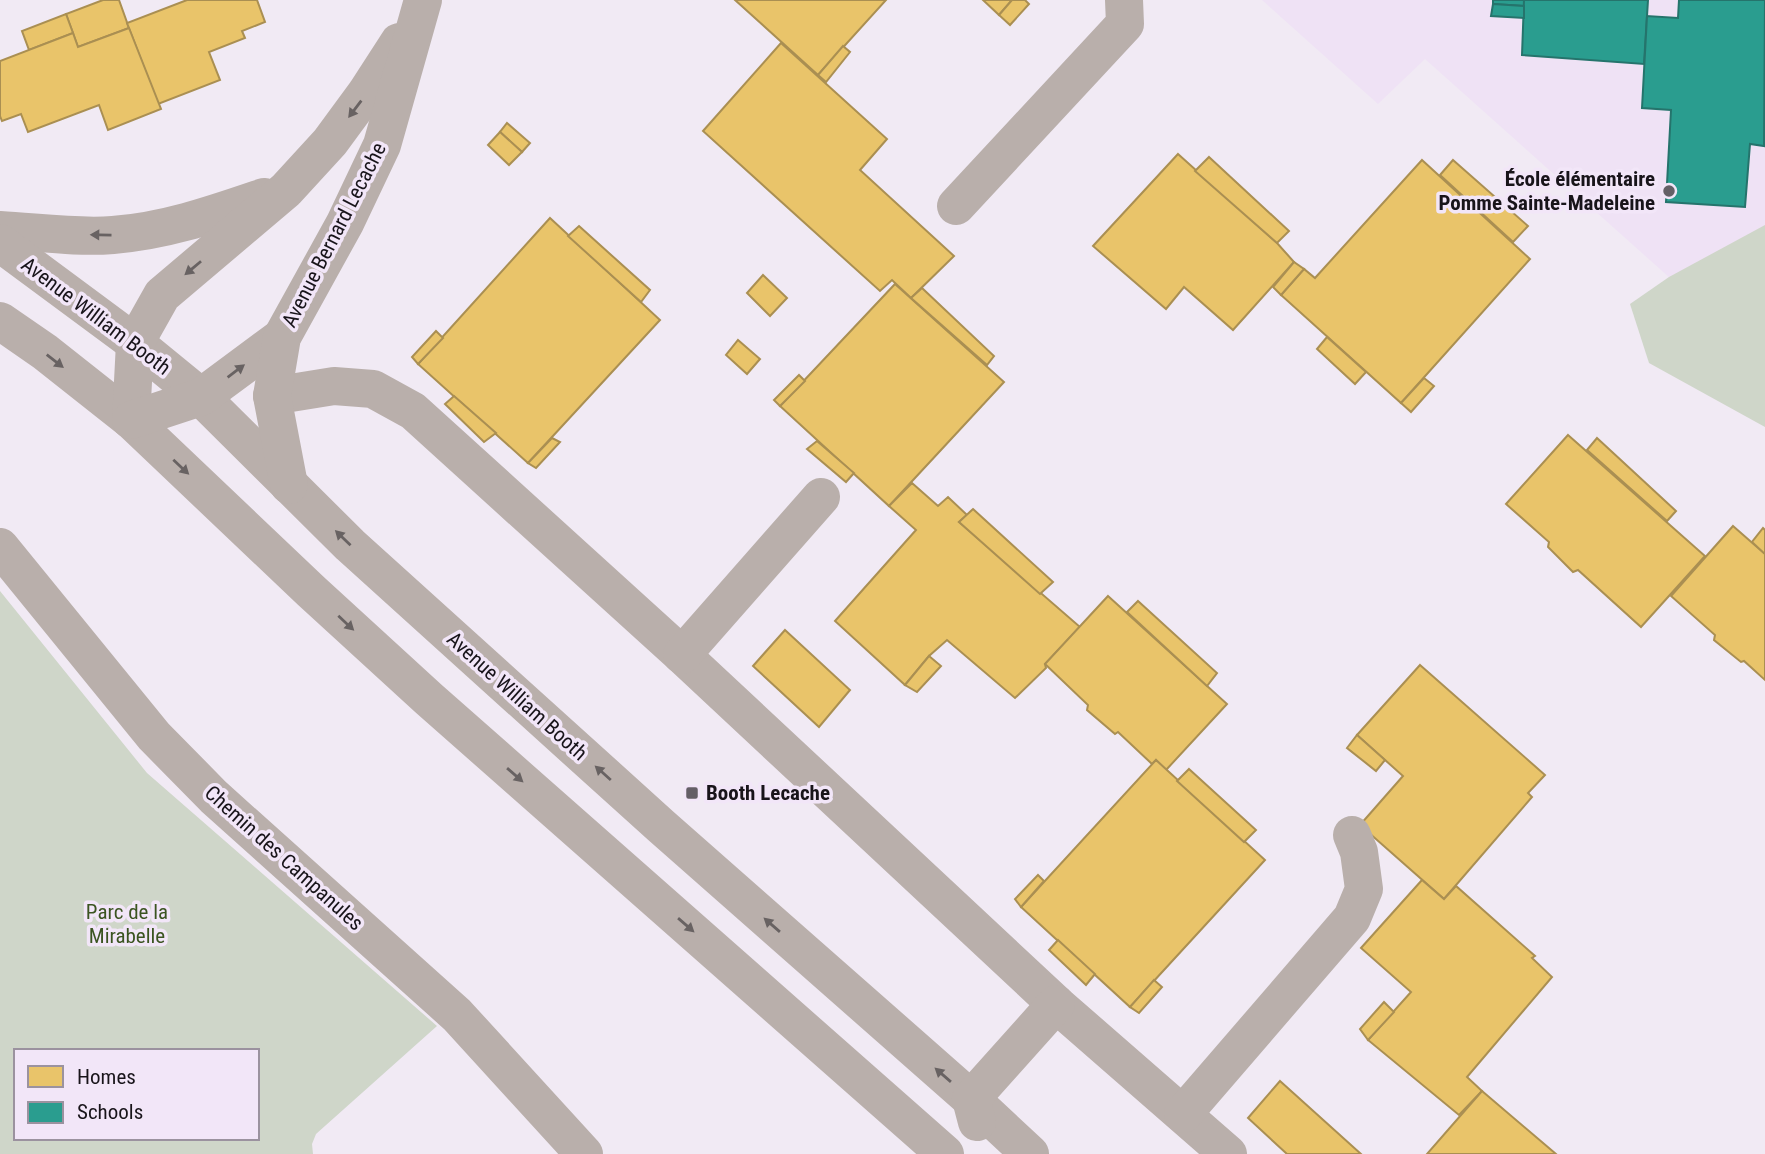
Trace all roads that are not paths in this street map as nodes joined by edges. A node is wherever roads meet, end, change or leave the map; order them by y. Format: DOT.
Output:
graph roads {
  1 [pos="1124,0"];
  2 [pos="421,6"];
  3 [pos="286,190"];
  4 [pos="956,206"];
  5 [pos="0,230"];
  6 [pos="0,243"];
  7 [pos="0,321"];
  8 [pos="282,337"];
  9 [pos="135,343"];
  10 [pos="272,396"];
  11 [pos="201,397"];
  12 [pos="131,420"];
  13 [pos="289,485"];
  14 [pos="821,497"];
  15 [pos="0,547"];
  16 [pos="682,655"];
  17 [pos="1352,835"];
  18 [pos="1056,1004"];
  19 [pos="971,1099"];
  20 [pos="1182,1114"];
  21 [pos="584,1154"];
  22 [pos="945,1154"];
  23 [pos="996,1154"];
  24 [pos="1030,1154"];
  25 [pos="1228,1154"];
  1 -- 4 [label="street"];
  2 -- 3 [label="street, Avenue Bernard Lecache, one-way"];
  2 -- 8 [label="street, Avenue Bernard Lecache"];
  3 -- 5 [label="street, Avenue Bernard Lecache, one-way"];
  3 -- 9 [label="street, Avenue Bernard Lecache, one-way"];
  6 -- 9 [label="street, Avenue William Booth"];
  7 -- 12 [label="street, one-way"];
  8 -- 10 [label="street, Avenue Bernard Lecache"];
  11 -- 8 [label="street, Avenue Bernard Lecache, one-way"];
  9 -- 11 [label="street, Avenue William Booth"];
  9 -- 12 [label="street, Avenue Bernard Lecache"];
  10 -- 13 [label="street, Avenue Bernard Lecache"];
  10 -- 16 [label="street"];
  11 -- 12 [label="street, Avenue Bernard Lecache"];
  11 -- 13 [label="street, Avenue William Booth"];
  12 -- 22 [label="street, one-way"];
  19 -- 13 [label="street, Avenue William Booth, one-way"];
  14 -- 16 [label="street"];
  15 -- 21 [label="street, Chemin des Campanules"];
  16 -- 18 [label="street"];
  17 -- 20 [label="street"];
  18 -- 19 [label="street"];
  18 -- 20 [label="street"];
  19 -- 23 [label="street"];
  19 -- 24 [label="street, Avenue William Booth"];
  20 -- 25 [label="street"];
}
